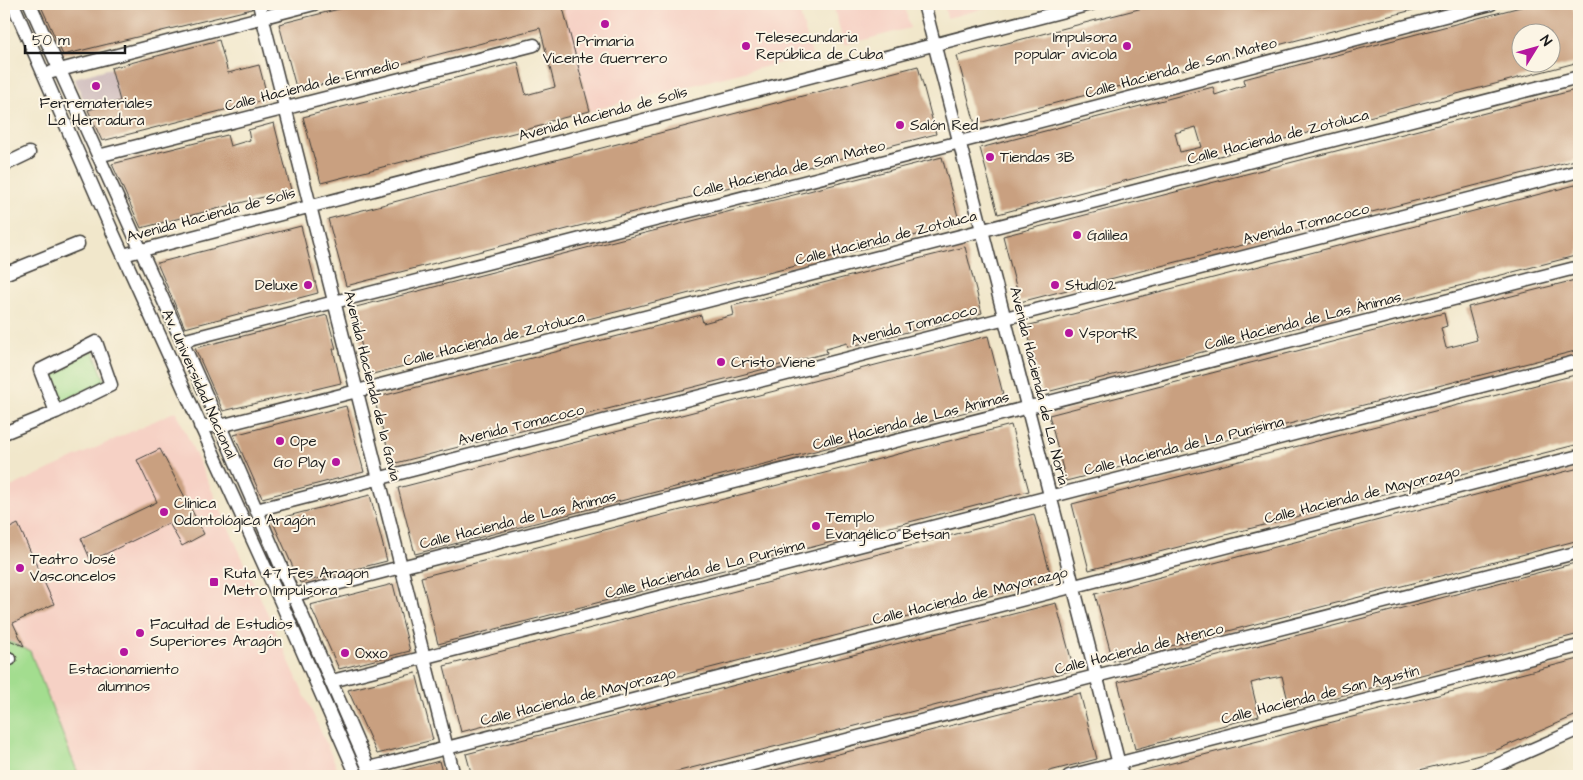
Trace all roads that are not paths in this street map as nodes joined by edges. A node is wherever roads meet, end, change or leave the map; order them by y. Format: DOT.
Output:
graph roads {
  1 [pos="14,4"];
  2 [pos="30,4"];
  3 [pos="259,4"];
  4 [pos="314,4"];
  5 [pos="924,4"];
  6 [pos="1091,4"];
  7 [pos="1491,4"];
  8 [pos="262,17"];
  9 [pos="935,44"];
  10 [pos="534,45"];
  11 [pos="58,69"];
  12 [pos="45,74"];
  13 [pos="1579,77"];
  14 [pos="285,108"];
  15 [pos="960,142"];
  16 [pos="30,153"];
  17 [pos="98,156"];
  18 [pos="4,165"];
  19 [pos="1579,171"];
  20 [pos="310,206"];
  21 [pos="982,230"];
  22 [pos="78,244"];
  23 [pos="140,250"];
  24 [pos="123,255"];
  25 [pos="1579,267"];
  26 [pos="4,274"];
  27 [pos="334,302"];
  28 [pos="1005,318"];
  29 [pos="182,341"];
  30 [pos="1579,361"];
  31 [pos="357,391"];
  32 [pos="1028,408"];
  33 [pos="56,412"];
  34 [pos="200,426"];
  35 [pos="220,426"];
  36 [pos="4,433"];
  37 [pos="1579,456"];
  38 [pos="379,479"];
  39 [pos="1051,498"];
  40 [pos="256,510"];
  41 [pos="1579,552"];
  42 [pos="401,567"];
  43 [pos="1073,586"];
  44 [pos="294,595"];
  45 [pos="280,600"];
  46 [pos="1579,646"];
  47 [pos="4,656"];
  48 [pos="424,656"];
  49 [pos="4,662"];
  50 [pos="1096,676"];
  51 [pos="332,681"];
  52 [pos="1579,729"];
  53 [pos="447,748"];
  54 [pos="1120,770"];
  55 [pos="1485,770"];
  56 [pos="371,772"];
  57 [pos="357,776"];
  58 [pos="454,776"];
  59 [pos="706,776"];
  60 [pos="1069,776"];
  61 [pos="1461,776"];
  62 [pos="1472,776"];
  1 -- 12 [label="street, Av. Universidad Nacional"];
  2 -- 11 [label="street, Av. Universidad Nacional"];
  3 -- 8 [label="street, Avenida Hacienda de la Gavia"];
  4 -- 8 [label="street"];
  5 -- 9 [label="street, Avenida Hacienda de La Noria"];
  6 -- 9 [label="street, Avenida Hacienda de Solís"];
  7 -- 15 [label="street, Calle Hacienda de San Mateo"];
  8 -- 11 [label="street"];
  8 -- 14 [label="street, Avenida Hacienda de la Gavia"];
  9 -- 15 [label="street, Avenida Hacienda de La Noria"];
  9 -- 20 [label="street, Avenida Hacienda de Solís"];
  10 -- 14 [label="street, Calle Hacienda de Enmedio"];
  11 -- 12 [label="street"];
  11 -- 17 [label="street, Av. Universidad Nacional"];
  12 -- 24 [label="street, Av. Universidad Nacional"];
  13 -- 21 [label="street, Calle Hacienda de Zotoluca"];
  14 -- 17 [label="street, Calle Hacienda de Enmedio"];
  14 -- 20 [label="street, Avenida Hacienda de la Gavia"];
  15 -- 21 [label="street, Avenida Hacienda de La Noria"];
  15 -- 27 [label="street, Calle Hacienda de San Mateo"];
  16 -- 18 [label="street"];
  17 -- 23 [label="street, Av. Universidad Nacional"];
  19 -- 28 [label="street, Avenida Tomacoco"];
  20 -- 23 [label="street, Avenida Hacienda de Solís"];
  20 -- 27 [label="street, Avenida Hacienda de la Gavia"];
  21 -- 28 [label="street, Avenida Hacienda de La Noria"];
  21 -- 31 [label="street, Calle Hacienda de Zotoluca"];
  22 -- 26 [label="street"];
  23 -- 24 [label="street, Avenida Hacienda de Solís"];
  23 -- 29 [label="street, Av. Universidad Nacional"];
  24 -- 34 [label="street, Av. Universidad Nacional"];
  25 -- 32 [label="street, Calle Hacienda de Las Ánimas"];
  27 -- 29 [label="street, Calle Hacienda de San Mateo"];
  27 -- 31 [label="street, Avenida Hacienda de la Gavia"];
  28 -- 32 [label="street, Avenida Hacienda de La Noria"];
  28 -- 38 [label="street, Avenida Tomacoco"];
  29 -- 35 [label="street, Av. Universidad Nacional"];
  30 -- 39 [label="street, Calle Hacienda de La Purísima"];
  31 -- 35 [label="street, Calle Hacienda de Zotoluca"];
  31 -- 38 [label="street, Avenida Hacienda de la Gavia"];
  32 -- 39 [label="street, Avenida Hacienda de La Noria"];
  32 -- 42 [label="street, Calle Hacienda de Las Ánimas"];
  33 -- 33 [label="street"];
  33 -- 36 [label="street"];
  34 -- 35 [label="street, Calle Hacienda de Zotoluca"];
  34 -- 45 [label="street, Av. Universidad Nacional"];
  35 -- 40 [label="street, Av. Universidad Nacional"];
  37 -- 43 [label="street, Calle Hacienda de Mayorazgo"];
  38 -- 40 [label="street, Avenida Tomacoco"];
  38 -- 42 [label="street, Avenida Hacienda de la Gavia"];
  39 -- 43 [label="street, Avenida Hacienda de La Noria"];
  39 -- 48 [label="street, Calle Hacienda de La Purísima"];
  40 -- 44 [label="street, Av. Universidad Nacional"];
  41 -- 50 [label="street, Calle Hacienda de Atenco"];
  42 -- 44 [label="street, Calle Hacienda de Las Ánimas"];
  42 -- 48 [label="street, Avenida Hacienda de la Gavia"];
  43 -- 50 [label="street, Avenida Hacienda de La Noria"];
  43 -- 53 [label="street, Calle Hacienda de Mayorazgo"];
  44 -- 45 [label="street, Calle Hacienda de Las Ánimas"];
  44 -- 51 [label="street, Av. Universidad Nacional"];
  45 -- 57 [label="street, Av. Universidad Nacional"];
  46 -- 54 [label="street, Calle Hacienda de San Agustín"];
  47 -- 49 [label="street"];
  48 -- 51 [label="street, Calle Hacienda de La Purísima"];
  48 -- 53 [label="street, Avenida Hacienda de la Gavia"];
  50 -- 54 [label="street, Avenida Hacienda de La Noria"];
  50 -- 59 [label="street, Calle Hacienda de Atenco"];
  51 -- 56 [label="street, Av. Universidad Nacional"];
  52 -- 55 [label="street"];
  53 -- 56 [label="street, Calle Hacienda de Mayorazgo"];
  53 -- 58 [label="street, Avenida Hacienda de la Gavia"];
  54 -- 60 [label="street, Calle Hacienda de San Agustín"];
  55 -- 61 [label="street"];
  55 -- 62 [label="street"];
}
